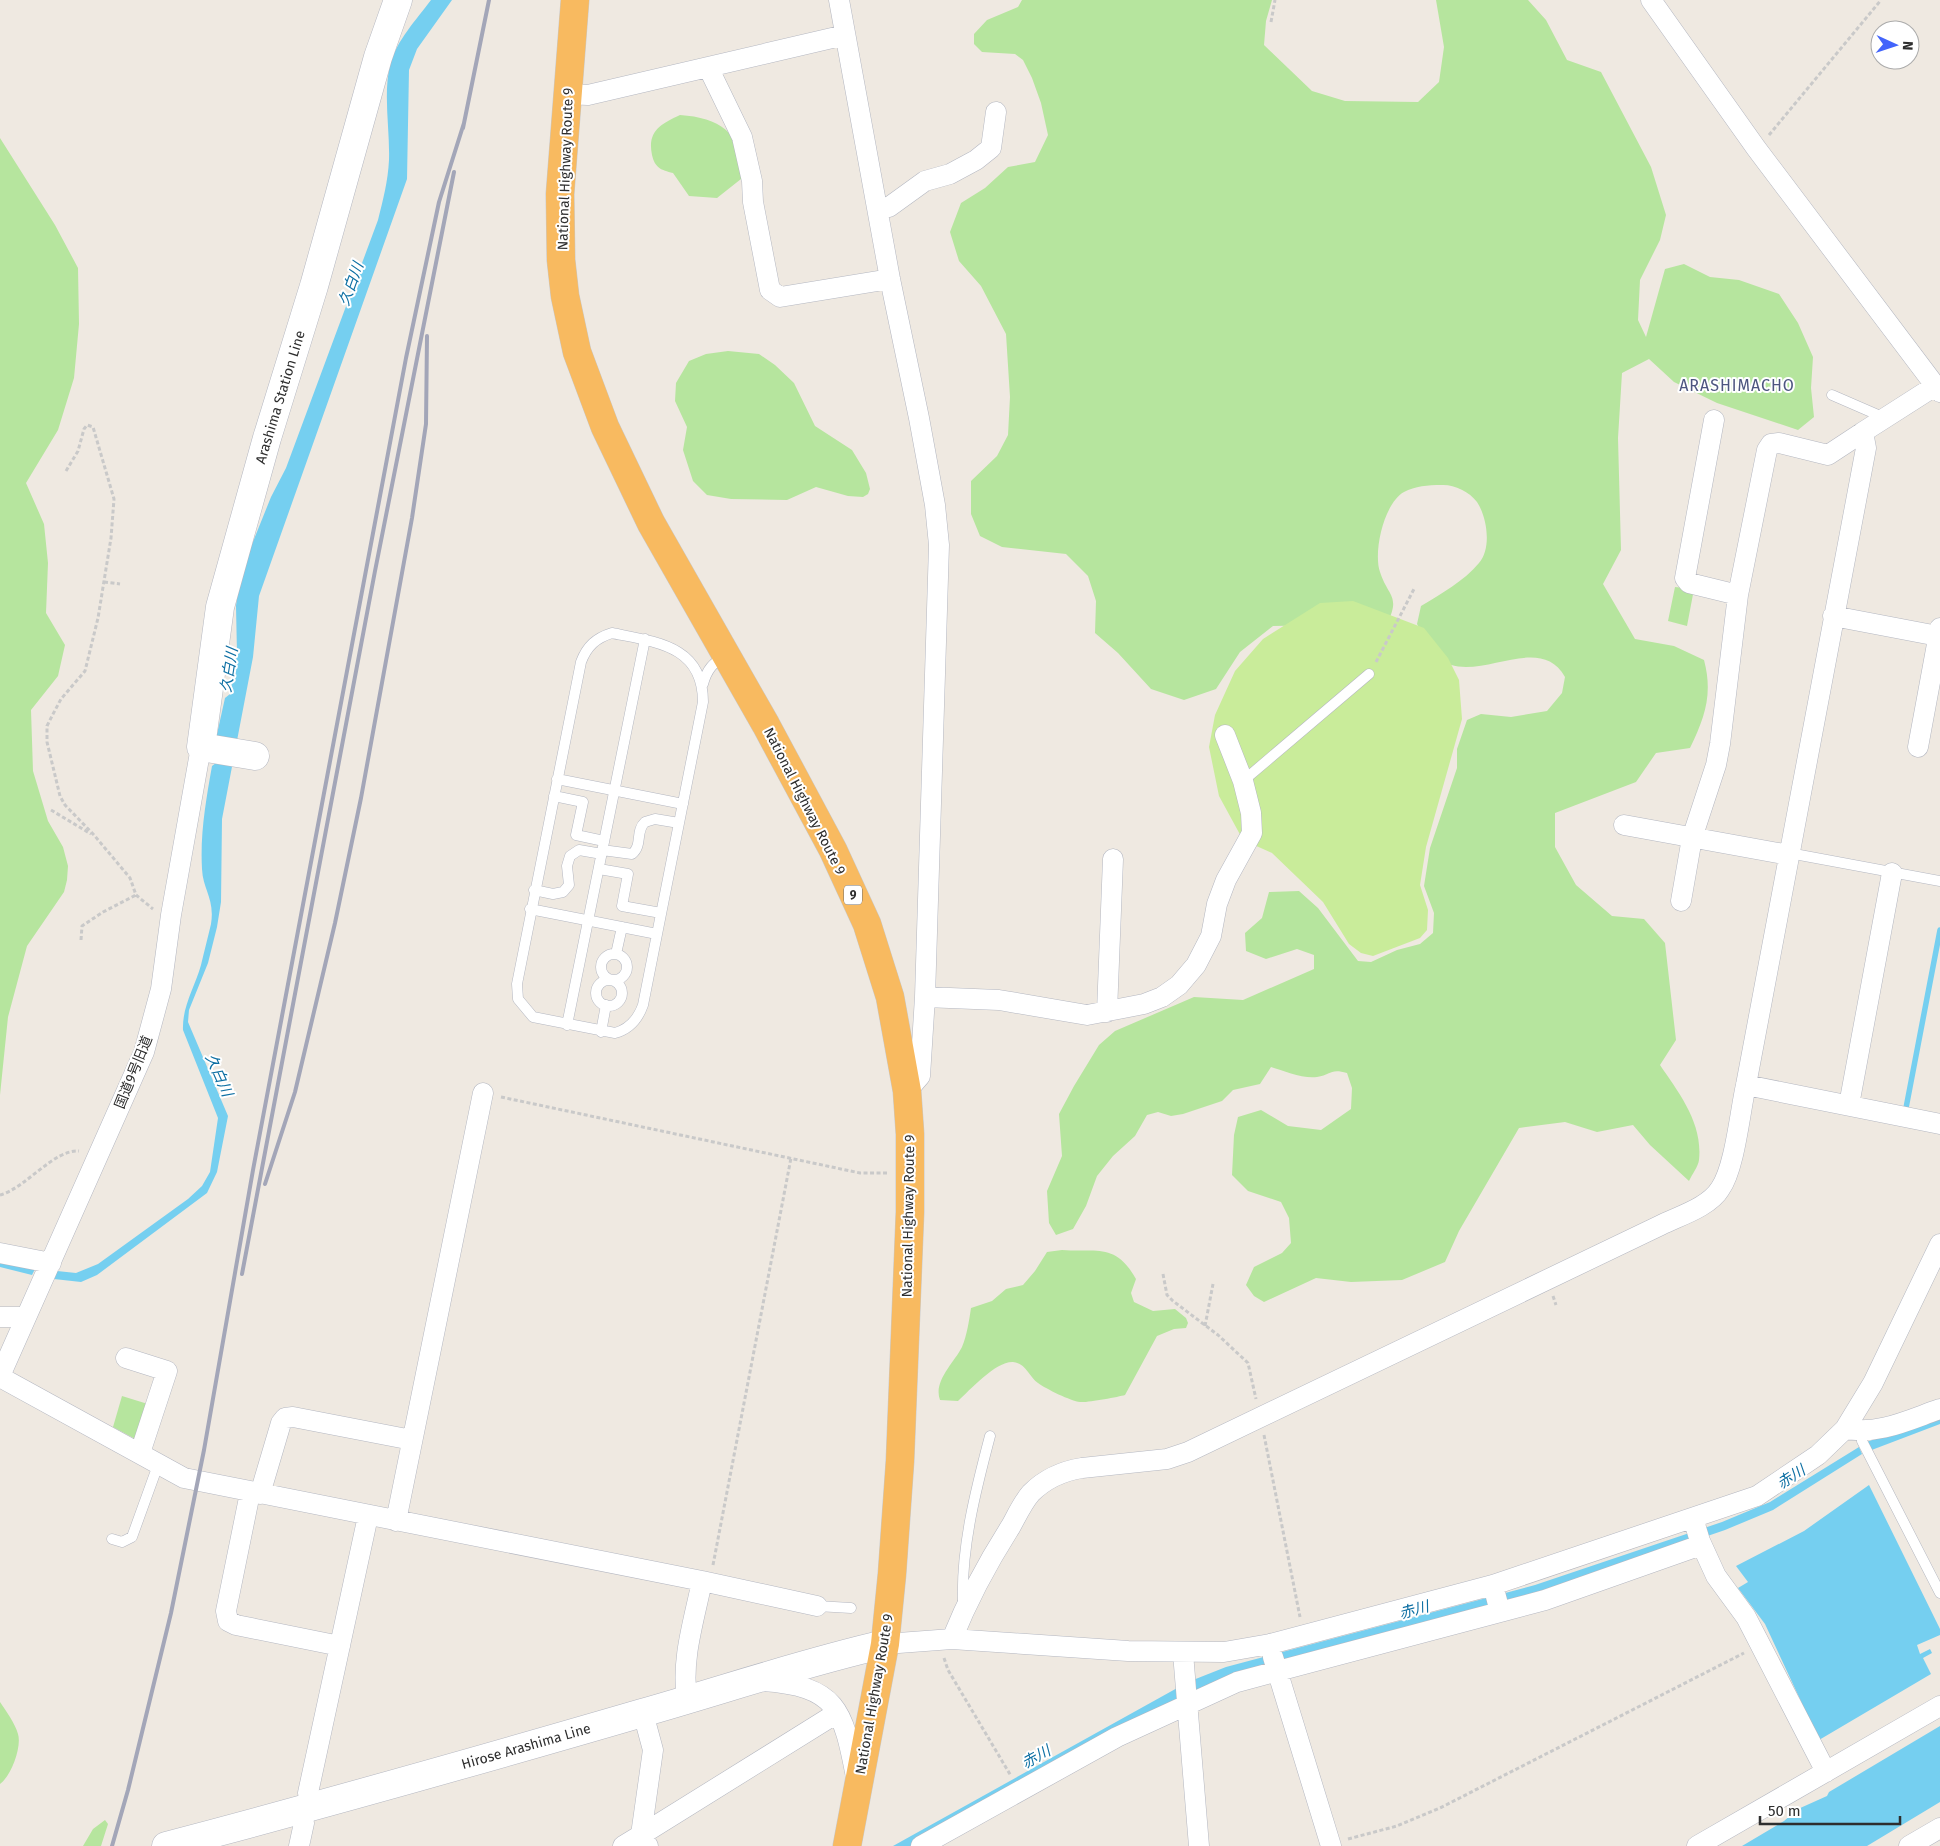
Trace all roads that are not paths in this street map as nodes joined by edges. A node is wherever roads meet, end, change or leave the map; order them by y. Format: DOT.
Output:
graph roads {
  1 [pos="398,0"];
  2 [pos="574,0"];
  3 [pos="839,0"];
  4 [pos="1651,0"];
  5 [pos="845,35"];
  6 [pos="708,66"];
  7 [pos="567,94"];
  8 [pos="996,112"];
  9 [pos="879,208"];
  10 [pos="890,279"];
  11 [pos="1937,389"];
  12 [pos="1832,395"];
  13 [pos="1884,418"];
  14 [pos="1714,420"];
  15 [pos="1863,432"];
  16 [pos="1738,595"];
  17 [pos="1833,616"];
  18 [pos="1939,632"];
  19 [pos="645,640"];
  20 [pos="726,655"];
  21 [pos="1369,674"];
  22 [pos="703,684"];
  23 [pos="1225,735"];
  24 [pos="1918,747"];
  25 [pos="227,751"];
  26 [pos="557,779"];
  27 [pos="1243,781"];
  28 [pos="614,791"];
  29 [pos="554,796"];
  30 [pos="683,804"];
  31 [pos="679,823"];
  32 [pos="1624,825"];
  33 [pos="1692,838"];
  34 [pos="603,848"];
  35 [pos="1789,854"];
  36 [pos="1113,860"];
  37 [pos="599,869"];
  38 [pos="1892,872"];
  39 [pos="1940,881"];
  40 [pos="534,890"];
  41 [pos="1681,902"];
  42 [pos="530,909"];
  43 [pos="661,913"];
  44 [pos="588,921"];
  45 [pos="622,927"];
  46 [pos="657,934"];
  47 [pos="616,954"];
  48 [pos="612,980"];
  49 [pos="925,997"];
  50 [pos="606,1005"];
  51 [pos="1107,1012"];
  52 [pos="567,1025"];
  53 [pos="601,1032"];
  54 [pos="1746,1085"];
  55 [pos="907,1091"];
  56 [pos="484,1093"];
  57 [pos="1849,1104"];
  58 [pos="1940,1124"];
  59 [pos="1940,1244"];
  60 [pos="0,1254"];
  61 [pos="51,1263"];
  62 [pos="0,1317"];
  63 [pos="26,1317"];
  64 [pos="126,1358"];
  65 [pos="0,1376"];
  66 [pos="1940,1409"];
  67 [pos="1856,1434"];
  68 [pos="990,1436"];
  69 [pos="412,1440"];
  70 [pos="140,1453"];
  71 [pos="158,1465"];
  72 [pos="255,1493"];
  73 [pos="368,1516"];
  74 [pos="396,1521"];
  75 [pos="1697,1533"];
  76 [pos="112,1539"];
  77 [pos="706,1582"];
  78 [pos="1940,1594"];
  79 [pos="1496,1599"];
  80 [pos="817,1606"];
  81 [pos="851,1608"];
  82 [pos="964,1609"];
  83 [pos="946,1640"];
  84 [pos="885,1644"];
  85 [pos="1270,1644"];
  86 [pos="340,1646"];
  87 [pos="1183,1653"];
  88 [pos="1276,1670"];
  89 [pos="751,1680"];
  90 [pos="688,1700"];
  91 [pos="1188,1705"];
  92 [pos="1940,1706"];
  93 [pos="643,1713"];
  94 [pos="838,1713"];
  95 [pos="1826,1772"];
  96 [pos="858,1787"];
  97 [pos="308,1792"];
  98 [pos="304,1823"];
  99 [pos="1940,1828"];
  100 [pos="644,1840"];
  101 [pos="1331,1845"];
  102 [pos="166,1846"];
  103 [pos="299,1846"];
  104 [pos="623,1846"];
  105 [pos="847,1846"];
  106 [pos="921,1846"];
  107 [pos="1199,1846"];
  108 [pos="1697,1846"];
  109 [pos="1909,1846"];
  1 -- 25 [label="main road, Arashima Station Line"];
  2 -- 7 [label="highway, National Highway Route 9 / 9"];
  3 -- 5 [label="street"];
  4 -- 11 [label="street"];
  5 -- 6 [label="street"];
  5 -- 9 [label="street"];
  6 -- 7 [label="street"];
  6 -- 10 [label="street"];
  7 -- 20 [label="highway, National Highway Route 9 / 9"];
  8 -- 9 [label="street"];
  9 -- 10 [label="street"];
  10 -- 49 [label="street"];
  11 -- 13 [label="street"];
  12 -- 13 [label="lane"];
  13 -- 15 [label="street"];
  14 -- 16 [label="street"];
  15 -- 16 [label="street"];
  15 -- 17 [label="street"];
  16 -- 33 [label="street"];
  17 -- 18 [label="street"];
  17 -- 35 [label="street"];
  18 -- 24 [label="street"];
  19 -- 22 [label="lane"];
  19 -- 26 [label="lane"];
  19 -- 28 [label="lane"];
  20 -- 22 [label="lane"];
  20 -- 55 [label="highway, National Highway Route 9 / 9"];
  21 -- 27 [label="lane"];
  22 -- 30 [label="lane"];
  23 -- 27 [label="street"];
  25 -- 61 [label="street, 国道9号旧道"];
  26 -- 28 [label="lane"];
  26 -- 29 [label="lane"];
  27 -- 51 [label="street"];
  28 -- 30 [label="lane"];
  28 -- 34 [label="lane"];
  29 -- 34 [label="lane"];
  29 -- 40 [label="lane"];
  30 -- 31 [label="lane"];
  31 -- 34 [label="lane"];
  31 -- 43 [label="lane"];
  32 -- 33 [label="street"];
  33 -- 35 [label="street"];
  33 -- 41 [label="street"];
  34 -- 37 [label="lane"];
  34 -- 40 [label="lane"];
  35 -- 38 [label="lane"];
  35 -- 54 [label="street"];
  36 -- 51 [label="street"];
  37 -- 43 [label="lane"];
  37 -- 44 [label="lane"];
  38 -- 39 [label="lane"];
  38 -- 57 [label="street"];
  40 -- 42 [label="lane"];
  42 -- 44 [label="lane"];
  42 -- 52 [label="lane"];
  43 -- 46 [label="lane"];
  44 -- 45 [label="lane"];
  44 -- 52 [label="lane"];
  45 -- 46 [label="lane"];
  45 -- 47 [label="lane"];
  46 -- 53 [label="lane"];
  47 -- 48 [label="lane"];
  47 -- 48 [label="lane"];
  48 -- 50 [label="lane"];
  48 -- 50 [label="lane"];
  49 -- 51 [label="street"];
  49 -- 55 [label="street"];
  50 -- 53 [label="lane"];
  52 -- 53 [label="lane"];
  54 -- 57 [label="street"];
  54 -- 82 [label="street"];
  55 -- 84 [label="highway, National Highway Route 9 / 9"];
  56 -- 69 [label="street"];
  57 -- 58 [label="street"];
  59 -- 67 [label="street"];
  60 -- 61 [label="street"];
  61 -- 63 [label="street, 国道9号旧道"];
  62 -- 63 [label="street"];
  63 -- 65 [label="street, 国道9号旧道"];
  64 -- 70 [label="street"];
  65 -- 70 [label="street"];
  66 -- 67 [label="street"];
  67 -- 75 [label="street"];
  67 -- 78 [label="lane"];
  68 -- 82 [label="lane"];
  69 -- 72 [label="street"];
  69 -- 74 [label="street"];
  70 -- 71 [label="street"];
  71 -- 72 [label="street"];
  71 -- 76 [label="lane"];
  72 -- 73 [label="street"];
  72 -- 86 [label="street"];
  73 -- 74 [label="street"];
  73 -- 86 [label="street"];
  74 -- 77 [label="street"];
  75 -- 79 [label="street"];
  75 -- 79 [label="street"];
  75 -- 95 [label="street"];
  77 -- 80 [label="street"];
  77 -- 90 [label="street"];
  79 -- 85 [label="street"];
  79 -- 88 [label="street"];
  80 -- 81 [label="lane"];
  82 -- 83 [label="street"];
  83 -- 84 [label="street"];
  83 -- 87 [label="street"];
  84 -- 89 [label="main road, Hirose Arashima Line"];
  84 -- 96 [label="highway, National Highway Route 9 / 9"];
  85 -- 87 [label="street"];
  85 -- 88 [label="street"];
  86 -- 97 [label="street"];
  87 -- 91 [label="street"];
  88 -- 91 [label="street"];
  88 -- 101 [label="street"];
  89 -- 90 [label="main road, Hirose Arashima Line"];
  89 -- 94 [label="street"];
  90 -- 93 [label="main road, Hirose Arashima Line"];
  91 -- 106 [label="street"];
  91 -- 107 [label="street"];
  92 -- 95 [label="street"];
  93 -- 100 [label="street"];
  93 -- 102 [label="main road, Hirose Arashima Line"];
  94 -- 96 [label="street"];
  94 -- 100 [label="street"];
  95 -- 108 [label="street"];
  96 -- 105 [label="highway, National Highway Route 9 / 9"];
  98 -- 103 [label="street"];
  99 -- 109 [label="street"];
  100 -- 104 [label="street"];
}
